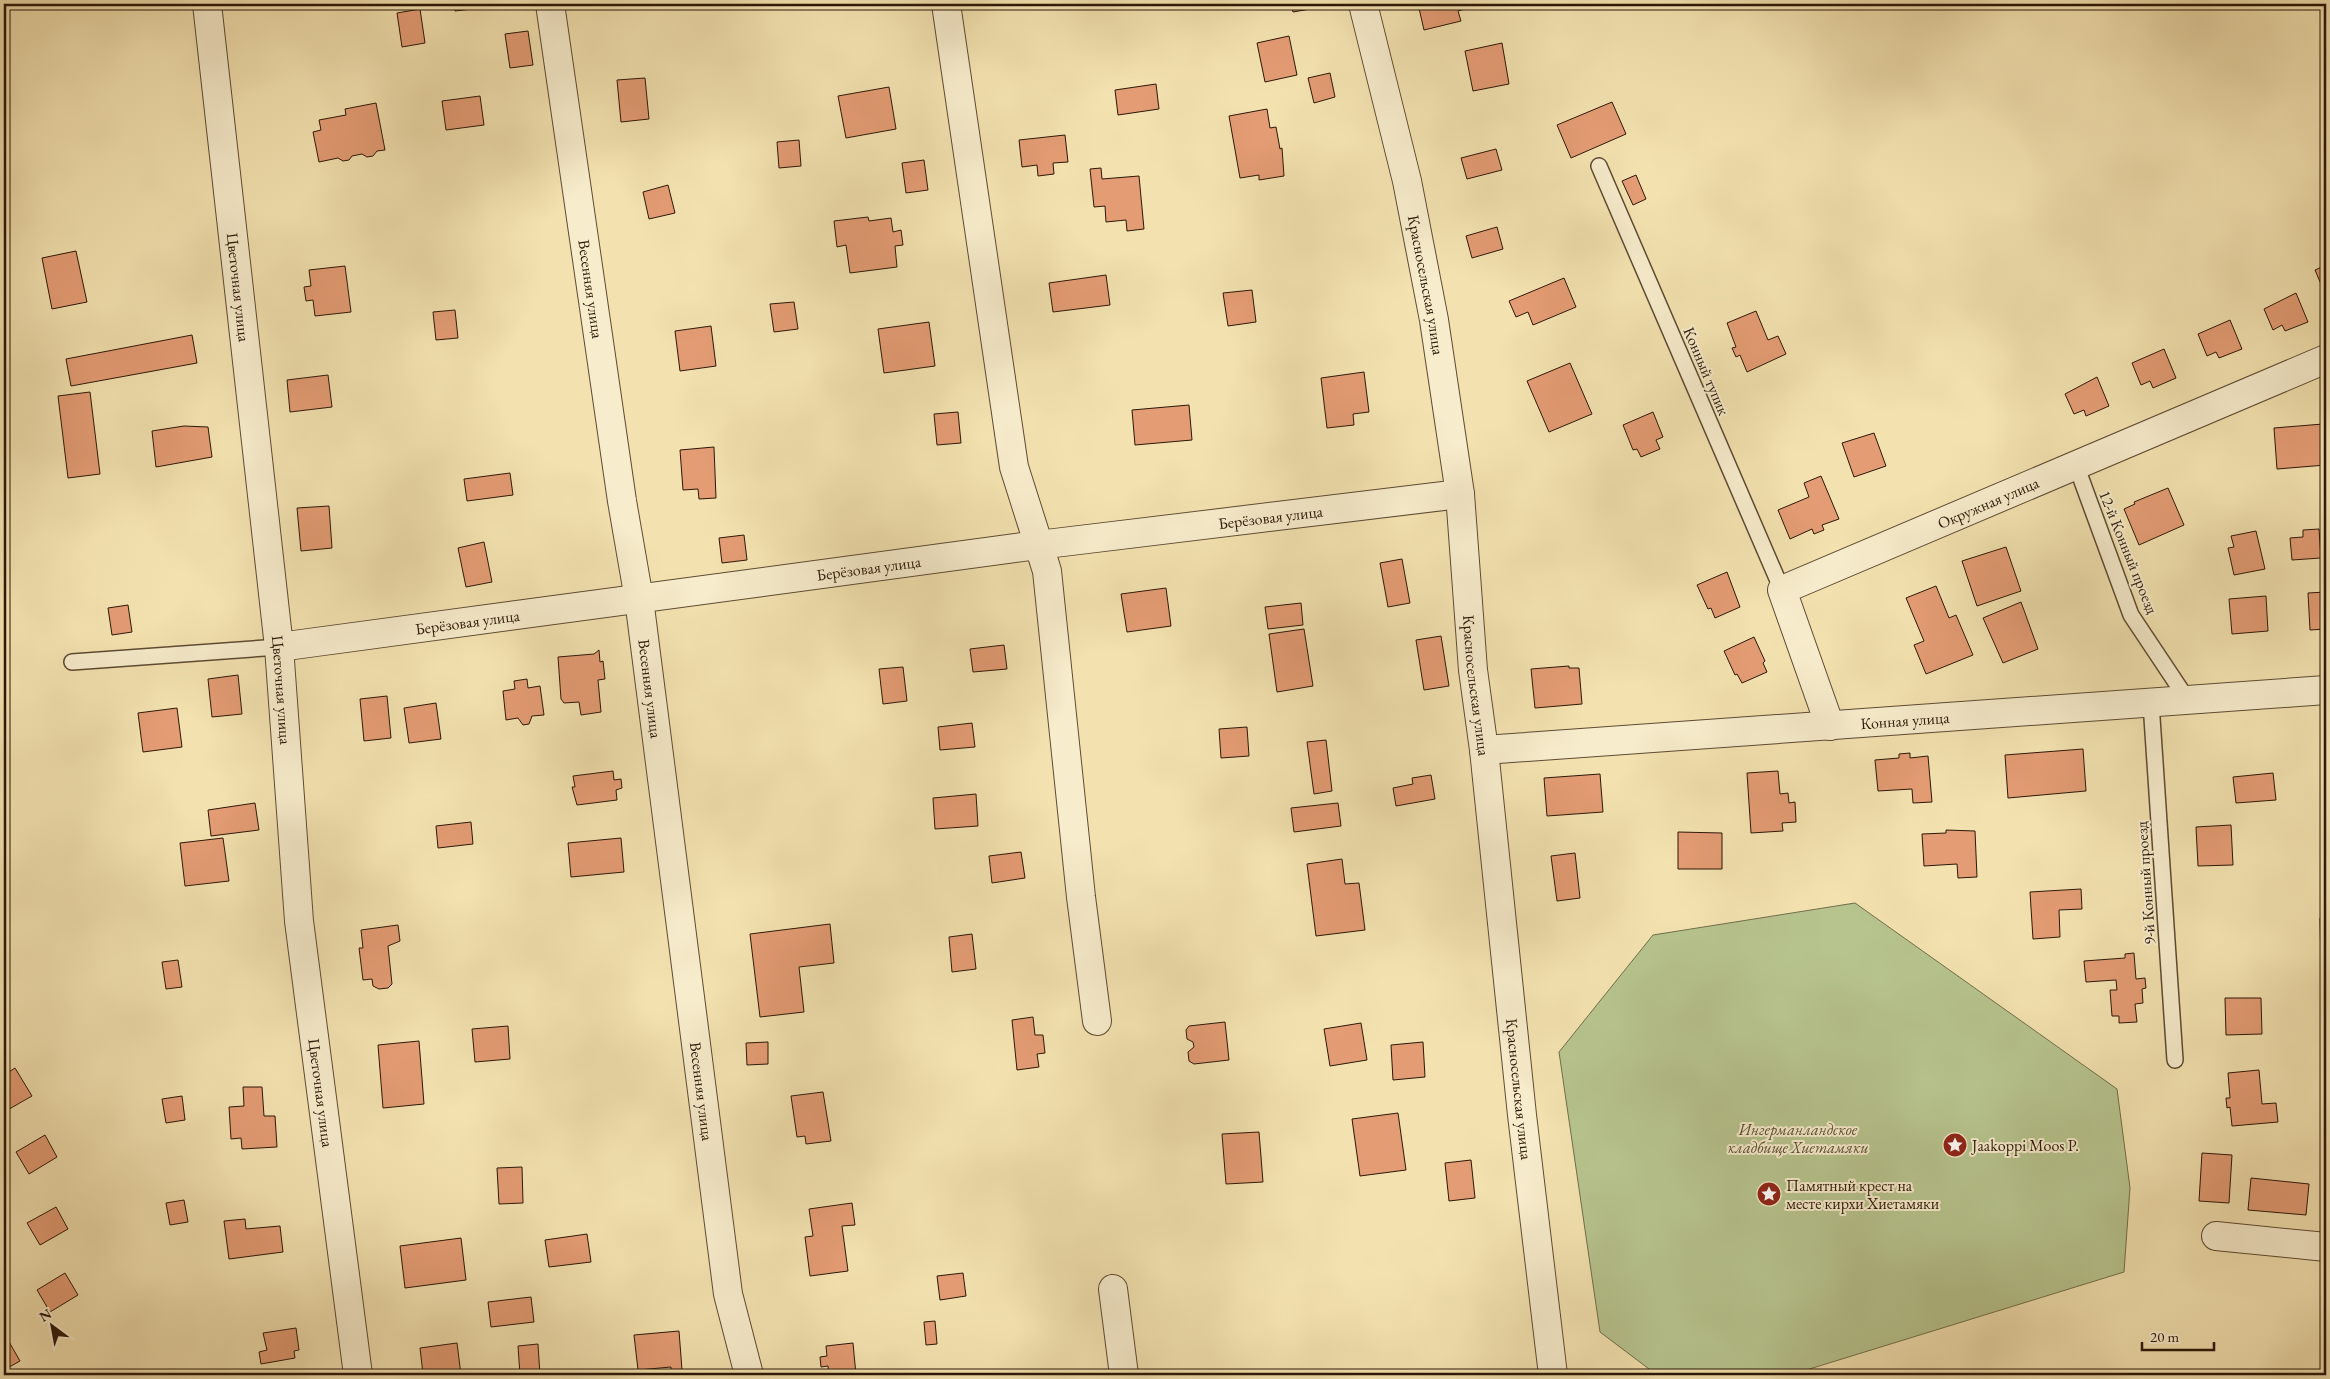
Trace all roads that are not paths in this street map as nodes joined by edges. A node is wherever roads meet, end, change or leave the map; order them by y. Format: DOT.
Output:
graph roads {
  1 [pos="207,4"];
  2 [pos="550,4"];
  3 [pos="946,4"];
  4 [pos="1363,4"];
  5 [pos="1599,166"];
  6 [pos="2326,359"];
  7 [pos="2076,465"];
  8 [pos="1460,494"];
  9 [pos="1038,545"];
  10 [pos="1782,590"];
  11 [pos="639,599"];
  12 [pos="279,648"];
  13 [pos="72,662"];
  14 [pos="2326,690"];
  15 [pos="2187,699"];
  16 [pos="2151,703"];
  17 [pos="1830,726"];
  18 [pos="1484,750"];
  19 [pos="1097,1021"];
  20 [pos="2175,1060"];
  21 [pos="2216,1236"];
  22 [pos="2326,1247"];
  23 [pos="1113,1289"];
  24 [pos="358,1375"];
  25 [pos="749,1375"];
  26 [pos="1124,1375"];
  27 [pos="1553,1375"];
  1 -- 12 [label="street, Цветочная улица"];
  2 -- 11 [label="street, Весенняя улица"];
  3 -- 9 [label="street"];
  4 -- 8 [label="street, Красносельская улица"];
  5 -- 10 [label="lane, Конный тупик"];
  6 -- 7 [label="street, Окружная улица"];
  7 -- 10 [label="street, Окружная улица"];
  7 -- 15 [label="lane, 12-й Конный проезд"];
  8 -- 9 [label="street, Берёзовая улица"];
  8 -- 18 [label="street, Красносельская улица"];
  9 -- 11 [label="street, Берёзовая улица"];
  9 -- 19 [label="street"];
  10 -- 17 [label="street"];
  11 -- 12 [label="street, Берёзовая улица"];
  11 -- 25 [label="street, Весенняя улица"];
  12 -- 13 [label="lane"];
  12 -- 24 [label="street, Цветочная улица"];
  14 -- 15 [label="street, Конная улица"];
  15 -- 16 [label="street, Конная улица"];
  16 -- 17 [label="street, Конная улица"];
  16 -- 20 [label="lane, 9-й Конный проезд"];
  17 -- 18 [label="street, Конная улица"];
  18 -- 27 [label="street, Красносельская улица"];
  21 -- 22 [label="street"];
  23 -- 26 [label="street"];
}
